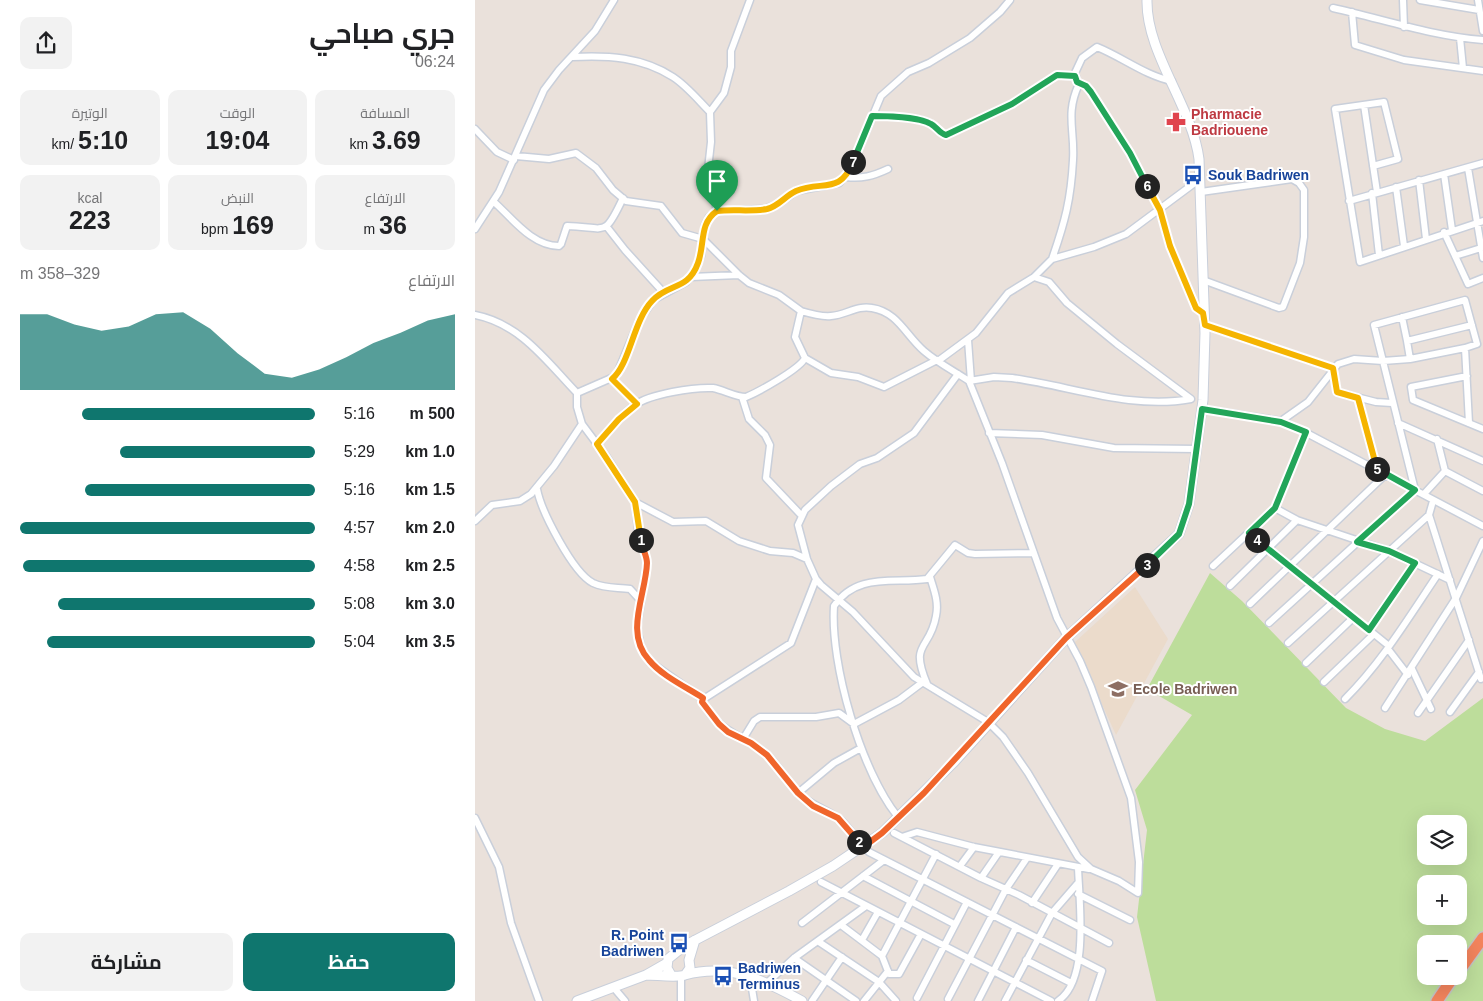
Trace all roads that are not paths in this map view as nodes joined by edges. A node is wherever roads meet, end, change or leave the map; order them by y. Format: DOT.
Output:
graph roads {
  1 [pos="614,0"];
  2 [pos="750,0"];
  3 [pos="1010,0"];
  4 [pos="1147,0"];
  5 [pos="1403,0"];
  6 [pos="1420,0"];
  7 [pos="1478,0"];
  8 [pos="1333,8"];
  9 [pos="1479,10"];
  10 [pos="1352,12"];
  11 [pos="1404,27"];
  12 [pos="1483,31"];
  13 [pos="1460,38"];
  14 [pos="1483,40"];
  15 [pos="572,57"];
  16 [pos="1463,68"];
  17 [pos="1483,71"];
  18 [pos="1075,76"];
  19 [pos="1172,81"];
  20 [pos="1079,84"];
  21 [pos="1364,105"];
  22 [pos="711,112"];
  23 [pos="872,116"];
  24 [pos="475,129"];
  25 [pos="515,158"];
  26 [pos="1483,163"];
  27 [pos="1373,166"];
  28 [pos="1468,168"];
  29 [pos="888,169"];
  30 [pos="1443,174"];
  31 [pos="845,177"];
  32 [pos="1200,179"];
  33 [pos="1419,180"];
  34 [pos="1395,187"];
  35 [pos="1201,192"];
  36 [pos="1375,193"];
  37 [pos="623,198"];
  38 [pos="1349,201"];
  39 [pos="493,202"];
  40 [pos="1160,210"];
  41 [pos="717,211"];
  42 [pos="1480,222"];
  43 [pos="607,227"];
  44 [pos="475,230"];
  45 [pos="1452,230"];
  46 [pos="1444,232"];
  47 [pos="703,239"];
  48 [pos="1426,239"];
  49 [pos="1404,246"];
  50 [pos="1481,248"];
  51 [pos="1379,256"];
  52 [pos="1455,256"];
  53 [pos="1483,258"];
  54 [pos="1052,259"];
  55 [pos="739,276"];
  56 [pos="691,277"];
  57 [pos="1034,277"];
  58 [pos="1483,278"];
  59 [pos="1203,280"];
  60 [pos="664,293"];
  61 [pos="801,311"];
  62 [pos="1203,313"];
  63 [pos="475,315"];
  64 [pos="1402,317"];
  65 [pos="1205,325"];
  66 [pos="1472,325"];
  67 [pos="969,340"];
  68 [pos="1407,341"];
  69 [pos="1480,343"];
  70 [pos="1465,348"];
  71 [pos="805,358"];
  72 [pos="1409,359"];
  73 [pos="938,361"];
  74 [pos="1383,361"];
  75 [pos="1333,368"];
  76 [pos="958,374"];
  77 [pos="1467,376"];
  78 [pos="612,379"];
  79 [pos="970,381"];
  80 [pos="577,393"];
  81 [pos="742,397"];
  82 [pos="1358,398"];
  83 [pos="1191,400"];
  84 [pos="1392,403"];
  85 [pos="637,404"];
  86 [pos="1203,404"];
  87 [pos="1281,422"];
  88 [pos="1398,423"];
  89 [pos="1469,423"];
  90 [pos="581,424"];
  91 [pos="1483,429"];
  92 [pos="989,432"];
  93 [pos="1306,432"];
  94 [pos="1437,439"];
  95 [pos="597,444"];
  96 [pos="1197,450"];
  97 [pos="1483,460"];
  98 [pos="1377,470"];
  99 [pos="1445,471"];
  100 [pos="1386,474"];
  101 [pos="537,489"];
  102 [pos="1415,490"];
  103 [pos="1483,491"];
  104 [pos="1424,494"];
  105 [pos="1433,500"];
  106 [pos="635,502"];
  107 [pos="1275,508"];
  108 [pos="801,515"];
  109 [pos="1429,515"];
  110 [pos="1297,520"];
  111 [pos="475,521"];
  112 [pos="1483,526"];
  113 [pos="1327,531"];
  114 [pos="1249,533"];
  115 [pos="1357,542"];
  116 [pos="1482,543"];
  117 [pos="1268,548"];
  118 [pos="1389,551"];
  119 [pos="1483,552"];
  120 [pos="1034,553"];
  121 [pos="807,559"];
  122 [pos="1415,563"];
  123 [pos="1213,566"];
  124 [pos="1289,567"];
  125 [pos="1438,574"];
  126 [pos="930,577"];
  127 [pos="816,579"];
  128 [pos="1450,580"];
  129 [pos="1311,584"];
  130 [pos="1230,586"];
  131 [pos="1456,598"];
  132 [pos="840,600"];
  133 [pos="641,601"];
  134 [pos="1333,602"];
  135 [pos="1250,604"];
  136 [pos="1353,618"];
  137 [pos="1269,623"];
  138 [pos="1371,632"];
  139 [pos="1066,638"];
  140 [pos="1469,640"];
  141 [pos="1288,643"];
  142 [pos="1388,648"];
  143 [pos="1306,663"];
  144 [pos="1410,672"];
  145 [pos="1324,682"];
  146 [pos="925,683"];
  147 [pos="703,698"];
  148 [pos="1345,699"];
  149 [pos="1427,700"];
  150 [pos="1385,708"];
  151 [pos="1431,709"];
  152 [pos="1451,712"];
  153 [pos="1418,713"];
  154 [pos="988,722"];
  155 [pos="855,724"];
  156 [pos="743,739"];
  157 [pos="861,748"];
  158 [pos="798,793"];
  159 [pos="898,816"];
  160 [pos="475,818"];
  161 [pos="894,833"];
  162 [pos="902,837"];
  163 [pos="975,846"];
  164 [pos="866,850"];
  165 [pos="999,852"];
  166 [pos="936,854"];
  167 [pos="1027,858"];
  168 [pos="883,860"];
  169 [pos="1058,864"];
  170 [pos="960,866"];
  171 [pos="1078,867"];
  172 [pos="1091,869"];
  173 [pos="863,876"];
  174 [pos="981,878"];
  175 [pos="923,879"];
  176 [pos="821,882"];
  177 [pos="1079,883"];
  178 [pos="1006,889"];
  179 [pos="842,892"];
  180 [pos="1078,894"];
  181 [pos="911,902"];
  182 [pos="967,902"];
  183 [pos="1032,903"];
  184 [pos="867,906"];
  185 [pos="878,912"];
  186 [pos="1052,913"];
  187 [pos="992,914"];
  188 [pos="1130,920"];
  189 [pos="802,923"];
  190 [pos="899,923"];
  191 [pos="954,924"];
  192 [pos="841,925"];
  193 [pos="1016,926"];
  194 [pos="1079,929"];
  195 [pos="921,934"];
  196 [pos="1038,938"];
  197 [pos="1483,938"];
  198 [pos="695,940"];
  199 [pos="862,940"];
  200 [pos="819,942"];
  201 [pos="1109,943"];
  202 [pos="944,946"];
  203 [pos="675,954"];
  204 [pos="882,956"];
  205 [pos="795,958"];
  206 [pos="842,958"];
  207 [pos="969,958"];
  208 [pos="1080,959"];
  209 [pos="1026,960"];
  210 [pos="1467,960"];
  211 [pos="667,962"];
  212 [pos="690,962"];
  213 [pos="706,971"];
  214 [pos="994,971"];
  215 [pos="887,972"];
  216 [pos="646,975"];
  217 [pos="679,976"];
  218 [pos="750,976"];
  219 [pos="827,979"];
  220 [pos="879,982"];
  221 [pos="1015,982"];
  222 [pos="767,983"];
  223 [pos="1071,983"];
  224 [pos="1449,985"];
  225 [pos="614,988"];
  226 [pos="917,998"];
  227 [pos="948,999"];
  228 [pos="539,1001"];
  229 [pos="577,1001"];
  230 [pos="625,1001"];
  231 [pos="680,1001"];
  232 [pos="690,1001"];
  233 [pos="754,1001"];
  234 [pos="802,1001"];
  235 [pos="812,1001"];
  236 [pos="856,1001"];
  237 [pos="864,1001"];
  238 [pos="896,1001"];
  239 [pos="978,1001"];
  240 [pos="1005,1001"];
  241 [pos="1051,1001"];
  242 [pos="1058,1001"];
  243 [pos="1092,1001"];
  244 [pos="1437,1001"];
  1 -- 15 [label="street"];
  2 -- 22 [label="street"];
  3 -- 23 [label="street"];
  4 -- 19 [label="street"];
  5 -- 11 [label="street"];
  6 -- 9 [label="street"];
  7 -- 9 [label="street"];
  8 -- 10 [label="street"];
  9 -- 12 [label="street"];
  10 -- 11 [label="street"];
  10 -- 16 [label="street"];
  11 -- 13 [label="street"];
  13 -- 14 [label="street"];
  13 -- 16 [label="street"];
  15 -- 22 [label="street"];
  15 -- 25 [label="street"];
  16 -- 17 [label="street"];
  18 -- 19 [label="street"];
  18 -- 20 [label="street"];
  18 -- 23 [label="street"];
  19 -- 32 [label="street"];
  20 -- 40 [label="street"];
  20 -- 54 [label="street"];
  21 -- 27 [label="street"];
  21 -- 27 [label="street"];
  21 -- 38 [label="street"];
  22 -- 41 [label="street"];
  23 -- 31 [label="street"];
  24 -- 25 [label="street"];
  25 -- 37 [label="street"];
  25 -- 39 [label="street"];
  26 -- 28 [label="street"];
  27 -- 36 [label="street"];
  28 -- 30 [label="street"];
  28 -- 42 [label="street"];
  29 -- 31 [label="street"];
  30 -- 33 [label="street"];
  30 -- 45 [label="street"];
  31 -- 41 [label="street"];
  32 -- 35 [label="street"];
  32 -- 40 [label="street"];
  33 -- 34 [label="street"];
  33 -- 48 [label="street"];
  34 -- 36 [label="street"];
  34 -- 49 [label="street"];
  35 -- 59 [label="street"];
  35 -- 59 [label="street"];
  36 -- 38 [label="street"];
  36 -- 51 [label="street"];
  37 -- 43 [label="street"];
  37 -- 47 [label="street"];
  38 -- 51 [label="street"];
  39 -- 43 [label="street"];
  39 -- 44 [label="street"];
  40 -- 54 [label="street"];
  40 -- 62 [label="street"];
  41 -- 47 [label="street"];
  42 -- 45 [label="street"];
  42 -- 50 [label="street"];
  43 -- 60 [label="street"];
  45 -- 46 [label="street"];
  46 -- 48 [label="street"];
  46 -- 52 [label="street"];
  47 -- 55 [label="street"];
  47 -- 56 [label="street"];
  48 -- 49 [label="street"];
  49 -- 51 [label="street"];
  50 -- 52 [label="street"];
  50 -- 53 [label="street"];
  52 -- 58 [label="street"];
  54 -- 57 [label="street"];
  55 -- 56 [label="street"];
  55 -- 61 [label="street"];
  56 -- 60 [label="street"];
  57 -- 67 [label="street"];
  57 -- 83 [label="street"];
  59 -- 62 [label="street"];
  60 -- 78 [label="street"];
  61 -- 71 [label="street"];
  61 -- 73 [label="street"];
  62 -- 65 [label="street"];
  63 -- 80 [label="street"];
  64 -- 66 [label="street"];
  64 -- 68 [label="street"];
  64 -- 74 [label="street"];
  65 -- 75 [label="street"];
  65 -- 86 [label="street"];
  66 -- 68 [label="street"];
  66 -- 69 [label="street"];
  67 -- 73 [label="street"];
  67 -- 79 [label="street"];
  68 -- 72 [label="street"];
  69 -- 70 [label="street"];
  70 -- 72 [label="street"];
  70 -- 77 [label="street"];
  71 -- 73 [label="street"];
  71 -- 81 [label="street"];
  72 -- 74 [label="street"];
  73 -- 76 [label="street"];
  74 -- 75 [label="street"];
  74 -- 84 [label="street"];
  75 -- 82 [label="street"];
  75 -- 87 [label="street"];
  76 -- 79 [label="street"];
  76 -- 108 [label="street"];
  77 -- 89 [label="street"];
  77 -- 89 [label="street"];
  78 -- 80 [label="street"];
  78 -- 85 [label="street"];
  79 -- 83 [label="street"];
  79 -- 92 [label="street"];
  80 -- 90 [label="street"];
  81 -- 85 [label="street"];
  81 -- 108 [label="street"];
  82 -- 84 [label="street"];
  82 -- 98 [label="street"];
  83 -- 86 [label="street"];
  84 -- 88 [label="street"];
  85 -- 95 [label="street"];
  86 -- 87 [label="street"];
  86 -- 96 [label="street"];
  87 -- 93 [label="street"];
  88 -- 94 [label="street"];
  88 -- 102 [label="street"];
  89 -- 91 [label="street"];
  90 -- 95 [label="street"];
  90 -- 101 [label="street"];
  92 -- 96 [label="street"];
  92 -- 120 [label="street"];
  93 -- 98 [label="street"];
  93 -- 107 [label="street"];
  94 -- 97 [label="street"];
  94 -- 99 [label="street"];
  95 -- 106 [label="street"];
  96 -- 139 [label="street"];
  98 -- 100 [label="street"];
  99 -- 103 [label="street"];
  99 -- 104 [label="street"];
  100 -- 102 [label="street"];
  100 -- 113 [label="street"];
  101 -- 111 [label="street"];
  101 -- 133 [label="street"];
  102 -- 104 [label="street"];
  102 -- 115 [label="street"];
  104 -- 105 [label="street"];
  105 -- 109 [label="street"];
  105 -- 112 [label="street"];
  106 -- 121 [label="street"];
  106 -- 133 [label="street"];
  107 -- 110 [label="street"];
  107 -- 114 [label="street"];
  108 -- 121 [label="street"];
  109 -- 118 [label="street"];
  109 -- 128 [label="street"];
  110 -- 113 [label="street"];
  110 -- 117 [label="street"];
  113 -- 115 [label="street"];
  113 -- 124 [label="street"];
  114 -- 117 [label="street"];
  114 -- 123 [label="street"];
  115 -- 118 [label="street"];
  115 -- 129 [label="street"];
  116 -- 119 [label="street"];
  116 -- 131 [label="street"];
  117 -- 124 [label="street"];
  117 -- 130 [label="street"];
  118 -- 122 [label="street"];
  118 -- 134 [label="street"];
  120 -- 126 [label="street"];
  120 -- 139 [label="street"];
  121 -- 127 [label="street"];
  122 -- 125 [label="street"];
  122 -- 138 [label="street"];
  124 -- 129 [label="street"];
  124 -- 135 [label="street"];
  125 -- 128 [label="street"];
  125 -- 142 [label="street"];
  126 -- 132 [label="street"];
  126 -- 146 [label="street"];
  127 -- 132 [label="street"];
  127 -- 147 [label="street"];
  128 -- 131 [label="street"];
  129 -- 134 [label="street"];
  129 -- 137 [label="street"];
  131 -- 140 [label="street"];
  131 -- 144 [label="street"];
  132 -- 146 [label="street"];
  132 -- 155 [label="street"];
  133 -- 147 [label="street"];
  134 -- 136 [label="street"];
  134 -- 141 [label="street"];
  136 -- 138 [label="street"];
  136 -- 143 [label="street"];
  138 -- 142 [label="street"];
  138 -- 145 [label="street"];
  139 -- 154 [label="street"];
  139 -- 172 [label="street"];
  140 -- 149 [label="street"];
  140 -- 152 [label="street"];
  142 -- 144 [label="street"];
  142 -- 148 [label="street"];
  144 -- 149 [label="street"];
  144 -- 150 [label="street"];
  146 -- 154 [label="street"];
  146 -- 155 [label="street"];
  147 -- 156 [label="street"];
  149 -- 151 [label="street"];
  149 -- 153 [label="street"];
  154 -- 159 [label="street"];
  154 -- 172 [label="street"];
  155 -- 156 [label="street"];
  155 -- 157 [label="street"];
  156 -- 158 [label="street"];
  157 -- 158 [label="street"];
  157 -- 159 [label="street"];
  158 -- 164 [label="street"];
  159 -- 164 [label="street"];
  160 -- 228 [label="street"];
  161 -- 162 [label="street"];
  162 -- 163 [label="street"];
  162 -- 166 [label="street"];
  163 -- 165 [label="street"];
  163 -- 170 [label="street"];
  164 -- 168 [label="street"];
  164 -- 198 [label="street"];
  165 -- 167 [label="street"];
  165 -- 174 [label="street"];
  166 -- 170 [label="street"];
  166 -- 175 [label="street"];
  167 -- 169 [label="street"];
  167 -- 178 [label="street"];
  168 -- 173 [label="street"];
  168 -- 175 [label="street"];
  169 -- 171 [label="street"];
  169 -- 183 [label="street"];
  170 -- 174 [label="street"];
  171 -- 172 [label="street"];
  171 -- 177 [label="street"];
  173 -- 179 [label="street"];
  173 -- 181 [label="street"];
  174 -- 178 [label="street"];
  175 -- 181 [label="street"];
  175 -- 182 [label="street"];
  176 -- 179 [label="street"];
  177 -- 180 [label="street"];
  177 -- 186 [label="street"];
  178 -- 183 [label="street"];
  178 -- 187 [label="street"];
  179 -- 184 [label="street"];
  179 -- 189 [label="street"];
  180 -- 188 [label="street"];
  180 -- 194 [label="street"];
  181 -- 190 [label="street"];
  181 -- 191 [label="street"];
  182 -- 187 [label="street"];
  182 -- 191 [label="street"];
  183 -- 186 [label="street"];
  184 -- 185 [label="street"];
  184 -- 192 [label="street"];
  185 -- 190 [label="street"];
  185 -- 199 [label="street"];
  186 -- 194 [label="street"];
  186 -- 196 [label="street"];
  187 -- 193 [label="street"];
  187 -- 207 [label="street"];
  190 -- 195 [label="street"];
  190 -- 204 [label="street"];
  191 -- 202 [label="street"];
  192 -- 199 [label="street"];
  192 -- 200 [label="street"];
  193 -- 196 [label="street"];
  193 -- 214 [label="street"];
  194 -- 201 [label="street"];
  194 -- 208 [label="street"];
  195 -- 202 [label="street"];
  195 -- 215 [label="street"];
  196 -- 208 [label="street"];
  196 -- 209 [label="street"];
  197 -- 210 [label="highway"];
  198 -- 203 [label="street"];
  198 -- 212 [label="street"];
  199 -- 204 [label="street"];
  200 -- 205 [label="street"];
  200 -- 206 [label="street"];
  202 -- 207 [label="street"];
  202 -- 226 [label="street"];
  203 -- 211 [label="street"];
  203 -- 212 [label="street"];
  204 -- 215 [label="street"];
  205 -- 219 [label="street"];
  205 -- 222 [label="street"];
  206 -- 219 [label="street"];
  206 -- 220 [label="street"];
  207 -- 214 [label="street"];
  207 -- 227 [label="street"];
  208 -- 223 [label="street"];
  208 -- 243 [label="street"];
  209 -- 221 [label="street"];
  209 -- 223 [label="street"];
  211 -- 216 [label="street"];
  211 -- 217 [label="street"];
  212 -- 213 [label="street"];
  212 -- 217 [label="street"];
  213 -- 217 [label="street"];
  213 -- 218 [label="street"];
  214 -- 221 [label="street"];
  214 -- 239 [label="street"];
  215 -- 220 [label="street"];
  216 -- 217 [label="street"];
  216 -- 225 [label="street"];
  217 -- 231 [label="street"];
  218 -- 222 [label="street"];
  218 -- 233 [label="street"];
  219 -- 235 [label="street"];
  219 -- 236 [label="street"];
  220 -- 237 [label="street"];
  220 -- 238 [label="street"];
  221 -- 240 [label="street"];
  221 -- 241 [label="street"];
  222 -- 234 [label="street"];
  223 -- 242 [label="street"];
  224 -- 244 [label="highway"];
  225 -- 229 [label="street"];
  225 -- 230 [label="street"];
  231 -- 232 [label="street"];
}
